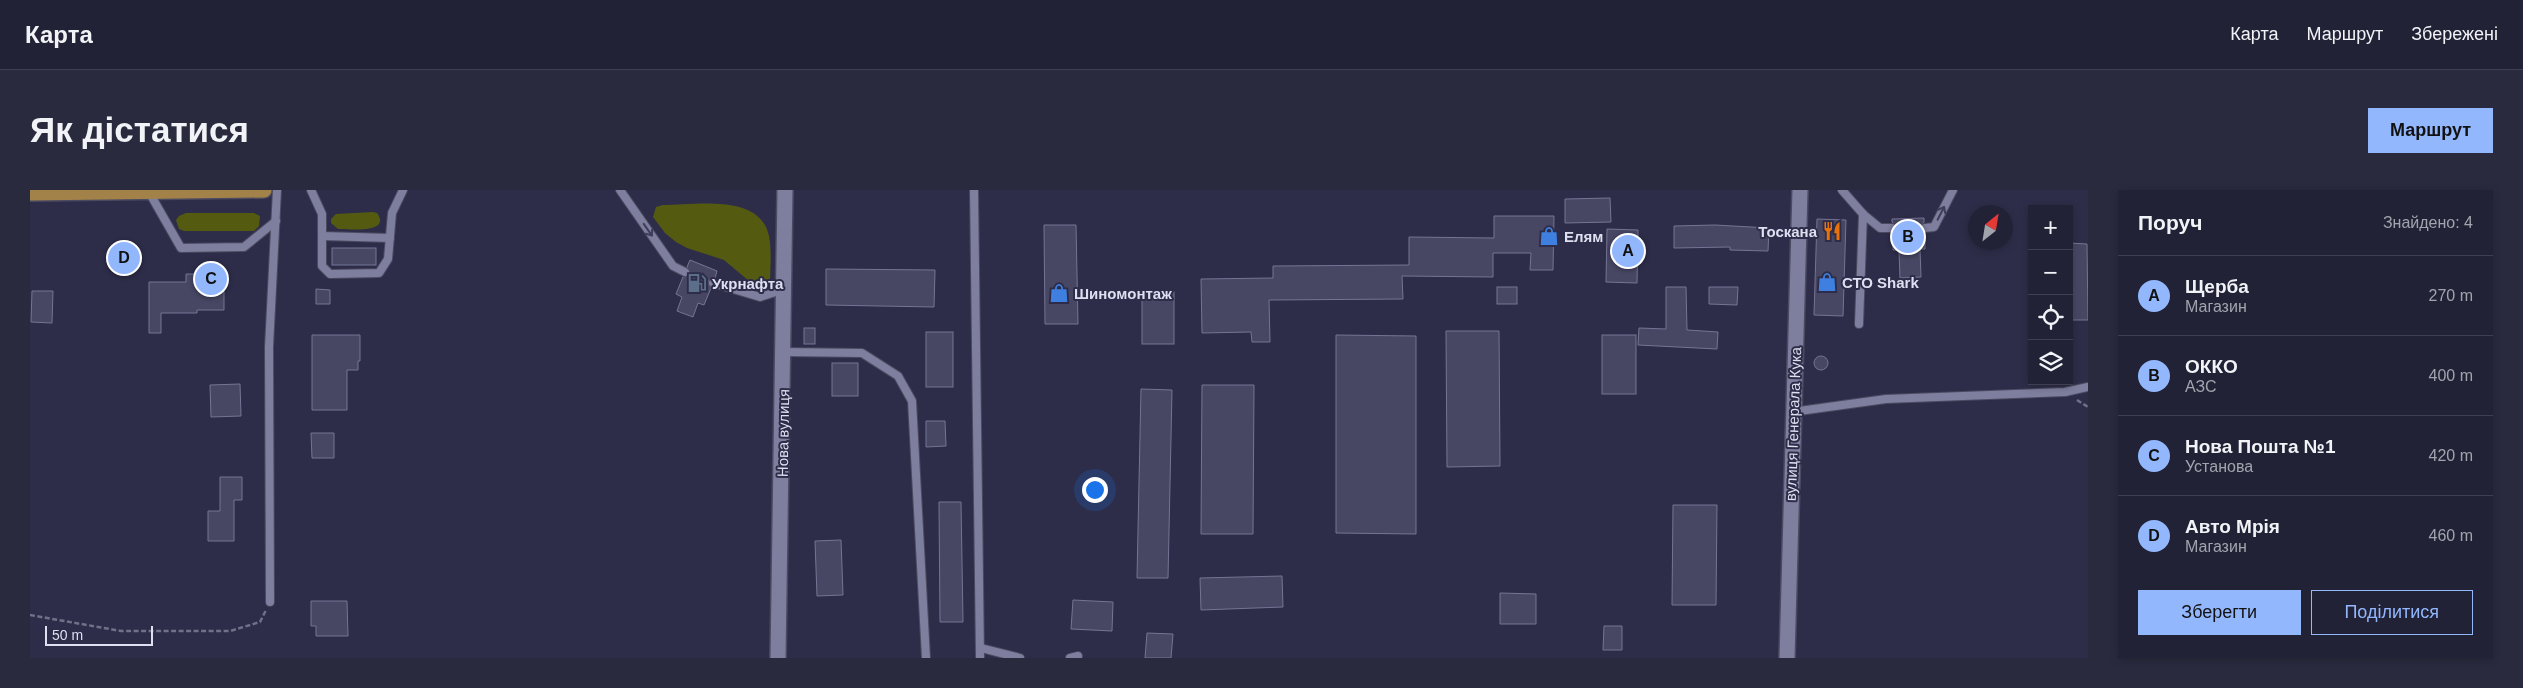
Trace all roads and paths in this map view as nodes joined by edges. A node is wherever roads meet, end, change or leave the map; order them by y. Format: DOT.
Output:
graph roads {
  1 [pos="264,190"];
  2 [pos="277,190"];
  3 [pos="311,190"];
  4 [pos="403,190"];
  5 [pos="620,190"];
  6 [pos="785,190"];
  7 [pos="974,190"];
  8 [pos="1800,190"];
  9 [pos="1842,190"];
  10 [pos="1953,190"];
  11 [pos="150,192"];
  12 [pos="30,193"];
  13 [pos="1863,214"];
  14 [pos="276,221"];
  15 [pos="1892,228"];
  16 [pos="1925,228"];
  17 [pos="322,236"];
  18 [pos="390,238"];
  19 [pos="685,272"];
  20 [pos="713,282"];
  21 [pos="784,289"];
  22 [pos="1859,324"];
  23 [pos="784,352"];
  24 [pos="2088,387"];
  25 [pos="1792,412"];
  26 [pos="270,602"];
  27 [pos="30,615"];
  28 [pos="981,648"];
  29 [pos="778,658"];
  30 [pos="926,658"];
  31 [pos="980,658"];
  32 [pos="1020,658"];
  33 [pos="1787,658"];
  1 -- 11 [label="main road"];
  2 -- 14 [label="lane"];
  3 -- 17 [label="lane"];
  4 -- 18 [label="lane"];
  5 -- 19 [label="lane, one-way"];
  6 -- 21 [label="street, Нова вулиця"];
  7 -- 28 [label="lane"];
  8 -- 25 [label="street, вулиця Генерала Кука"];
  9 -- 13 [label="lane"];
  16 -- 10 [label="lane, one-way"];
  11 -- 12 [label="main road"];
  11 -- 14 [label="lane"];
  13 -- 15 [label="lane"];
  13 -- 22 [label="lane"];
  14 -- 26 [label="lane"];
  17 -- 18 [label="lane"];
  17 -- 18 [label="lane"];
  20 -- 21 [label="lane"];
  21 -- 23 [label="street, Нова вулиця"];
  23 -- 29 [label="street, Нова вулиця"];
  23 -- 30 [label="lane"];
  24 -- 25 [label="lane"];
  25 -- 33 [label="street, вулиця Генерала Кука"];
  26 -- 27 [label="path"];
  28 -- 31 [label="lane"];
  28 -- 32 [label="lane"];
}
